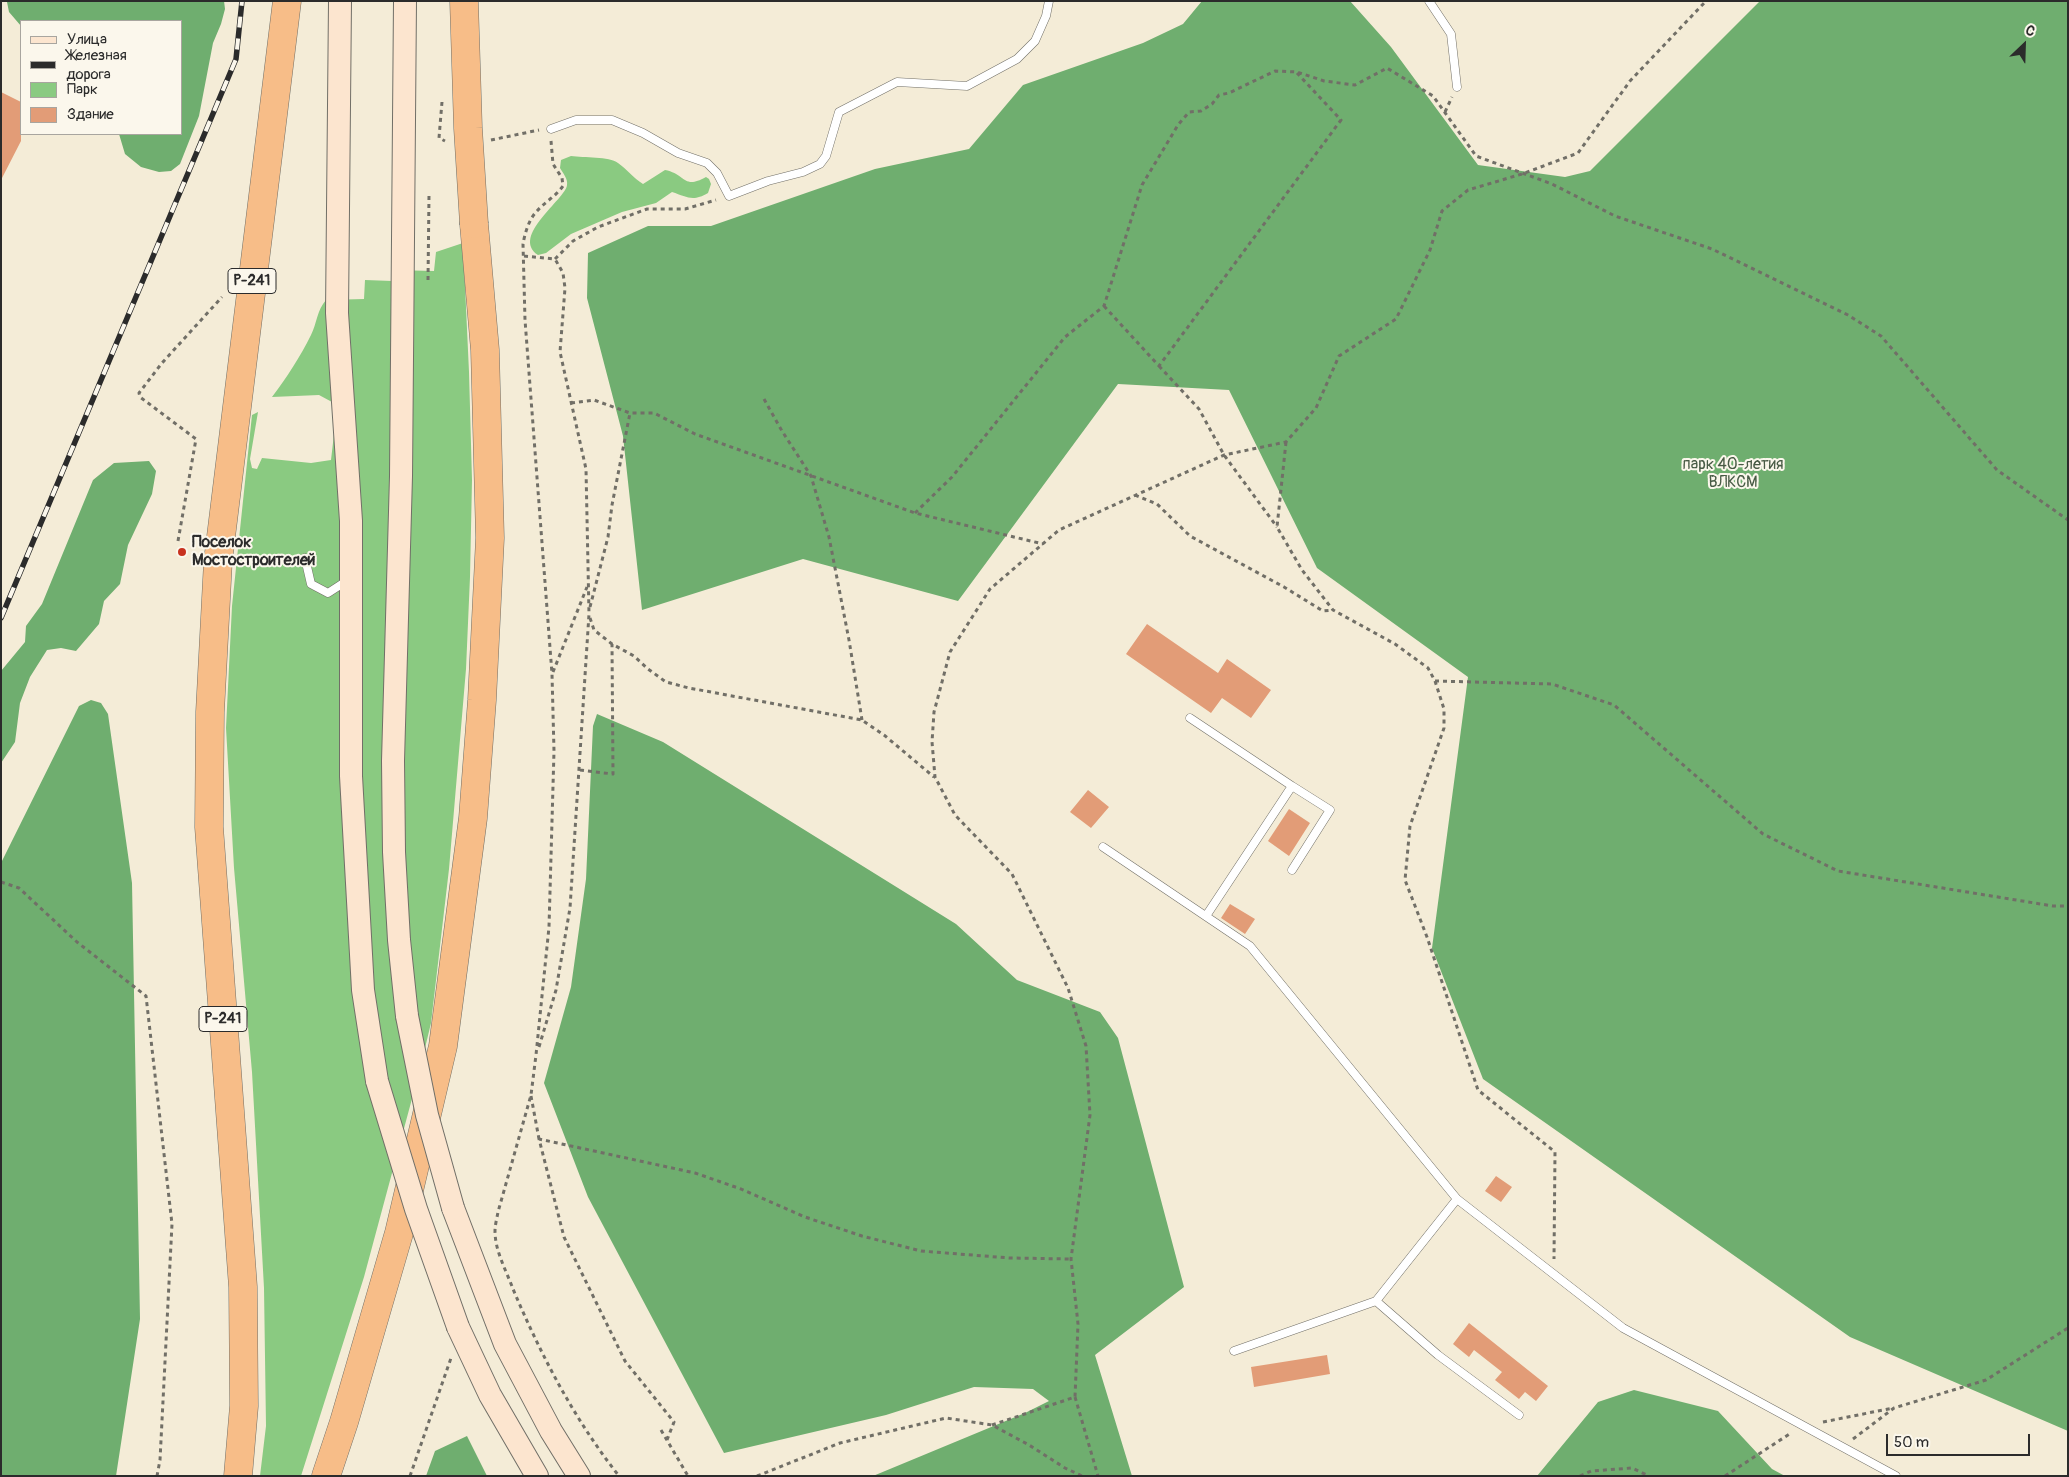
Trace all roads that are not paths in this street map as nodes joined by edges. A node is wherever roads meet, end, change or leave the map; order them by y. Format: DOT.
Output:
graph roads {
  1 [pos="287,1"];
  2 [pos="340,1"];
  3 [pos="404,1"];
  4 [pos="464,1"];
  5 [pos="1049,1"];
  6 [pos="1429,1"];
  7 [pos="1457,88"];
  8 [pos="551,129"];
  9 [pos="305,558"];
  10 [pos="350,579"];
  11 [pos="1190,718"];
  12 [pos="1292,786"];
  13 [pos="1103,847"];
  14 [pos="1292,870"];
  15 [pos="1206,916"];
  16 [pos="1457,1199"];
  17 [pos="1376,1301"];
  18 [pos="1234,1351"];
  19 [pos="1519,1415"];
  20 [pos="238,1476"];
  21 [pos="326,1476"];
  22 [pos="537,1476"];
  23 [pos="579,1476"];
  24 [pos="1896,1476"];
  1 -- 20 [label="highway, Р-241"];
  2 -- 10 [label="main road"];
  3 -- 23 [label="main road, bridge"];
  4 -- 21 [label="highway, bridge"];
  5 -- 8 [label="lane"];
  6 -- 7 [label="lane"];
  9 -- 10 [label="lane"];
  10 -- 22 [label="main road, bridge"];
  11 -- 12 [label="lane"];
  12 -- 14 [label="lane"];
  12 -- 15 [label="lane"];
  13 -- 15 [label="lane"];
  15 -- 16 [label="lane"];
  16 -- 17 [label="lane"];
  16 -- 24 [label="lane"];
  17 -- 18 [label="lane"];
  17 -- 19 [label="lane"];
}
